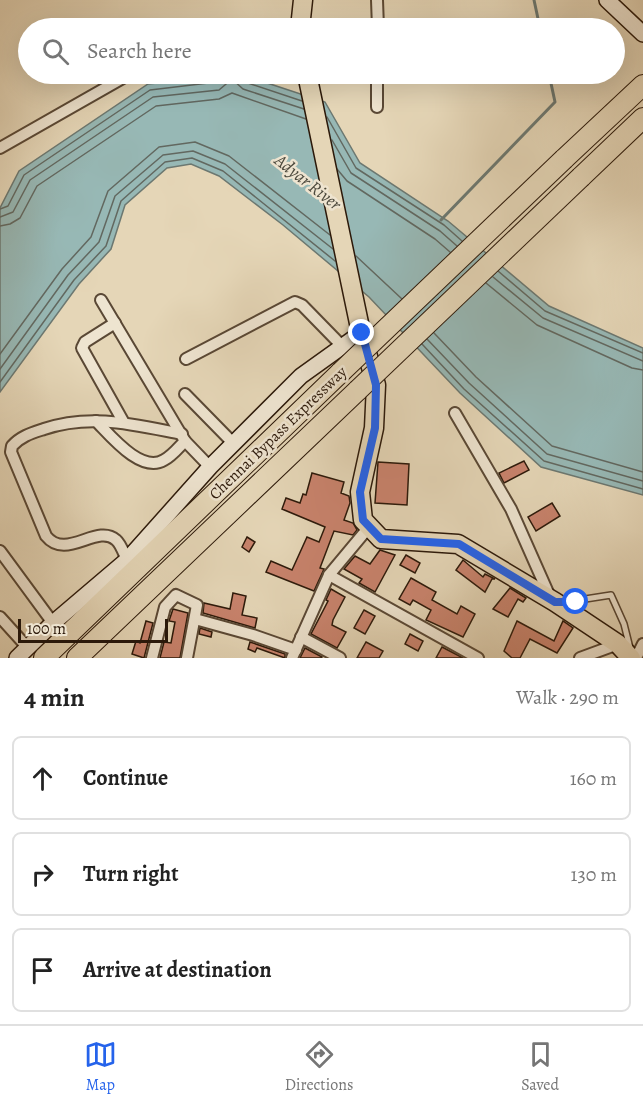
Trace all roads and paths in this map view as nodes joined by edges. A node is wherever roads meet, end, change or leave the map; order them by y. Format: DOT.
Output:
graph roads {
  1 [pos="303,0"];
  2 [pos="377,0"];
  3 [pos="607,0"];
  4 [pos="301,18"];
  5 [pos="378,18"];
  6 [pos="643,34"];
  7 [pos="112,84"];
  8 [pos="309,84"];
  9 [pos="377,84"];
  10 [pos="643,85"];
  11 [pos="377,107"];
  12 [pos="643,118"];
  13 [pos="0,148"];
  14 [pos="101,300"];
  15 [pos="115,323"];
  16 [pos="361,331"];
  17 [pos="342,346"];
  18 [pos="186,359"];
  19 [pos="185,394"];
  20 [pos="455,413"];
  21 [pos="96,421"];
  22 [pos="124,423"];
  23 [pos="184,438"];
  24 [pos="233,443"];
  25 [pos="210,467"];
  26 [pos="369,527"];
  27 [pos="0,551"];
  28 [pos="128,560"];
  29 [pos="329,575"];
  30 [pos="553,601"];
  31 [pos="0,617"];
  32 [pos="195,619"];
  33 [pos="53,623"];
  34 [pos="301,638"];
  35 [pos="618,644"];
  36 [pos="643,644"];
  37 [pos="294,654"];
  38 [pos="30,655"];
  39 [pos="77,658"];
  40 [pos="152,658"];
  41 [pos="187,658"];
  42 [pos="340,658"];
  43 [pos="478,658"];
  44 [pos="580,658"];
  45 [pos="633,658"];
  1 -- 4 [label="main road"];
  2 -- 5 [label="street"];
  3 -- 6 [label="street"];
  7 -- 13 [label="street"];
  8 -- 16 [label="main road"];
  9 -- 11 [label="street"];
  10 -- 38 [label="highway, Chennai Bypass Expressway, bridge"];
  12 -- 39 [label="highway, Chennai Bypass Expressway, bridge"];
  14 -- 15 [label="street"];
  15 -- 22 [label="street"];
  15 -- 23 [label="street"];
  16 -- 17 [label="street"];
  16 -- 26 [label="main road"];
  17 -- 18 [label="street"];
  17 -- 24 [label="street"];
  19 -- 24 [label="street"];
  20 -- 30 [label="street"];
  21 -- 22 [label="street"];
  21 -- 23 [label="street"];
  21 -- 28 [label="street"];
  22 -- 23 [label="street"];
  23 -- 25 [label="street"];
  24 -- 25 [label="street"];
  25 -- 28 [label="street"];
  26 -- 29 [label="street"];
  26 -- 30 [label="main road"];
  27 -- 33 [label="street"];
  28 -- 33 [label="street"];
  29 -- 34 [label="street"];
  29 -- 43 [label="street"];
  30 -- 35 [label="main road"];
  30 -- 45 [label="lane"];
  31 -- 38 [label="street"];
  32 -- 37 [label="street"];
  32 -- 40 [label="street"];
  32 -- 41 [label="street"];
  33 -- 38 [label="street"];
  34 -- 37 [label="street"];
  34 -- 42 [label="street"];
  35 -- 44 [label="street"];
  35 -- 45 [label="main road"];
  36 -- 45 [label="street"];
}
